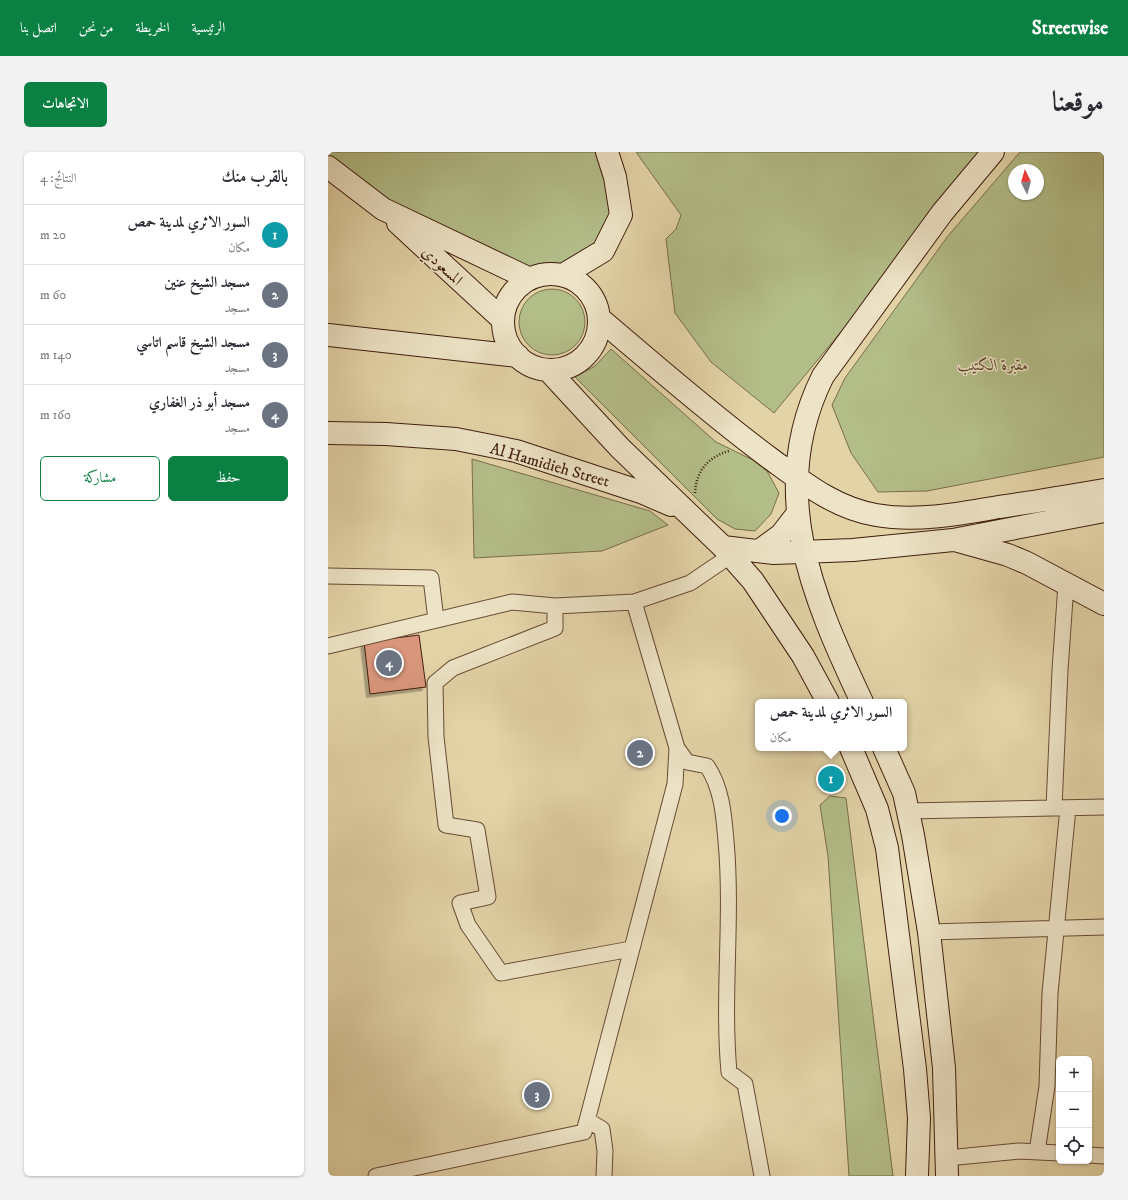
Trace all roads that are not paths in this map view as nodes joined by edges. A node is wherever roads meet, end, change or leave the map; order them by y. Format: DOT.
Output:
graph roads {
  1 [pos="607,152"];
  2 [pos="993,152"];
  3 [pos="328,166"];
  4 [pos="383,209"];
  5 [pos="563,275"];
  6 [pos="530,278"];
  7 [pos="600,318"];
  8 [pos="503,320"];
  9 [pos="328,335"];
  10 [pos="518,356"];
  11 [pos="548,370"];
  12 [pos="328,433"];
  13 [pos="796,477"];
  14 [pos="1104,490"];
  15 [pos="1104,511"];
  16 [pos="798,513"];
  17 [pos="692,518"];
  18 [pos="952,540"];
  19 [pos="759,551"];
  20 [pos="727,552"];
  21 [pos="805,553"];
  22 [pos="328,576"];
  23 [pos="1066,584"];
  24 [pos="634,602"];
  25 [pos="1104,604"];
  26 [pos="555,606"];
  27 [pos="436,620"];
  28 [pos="328,646"];
  29 [pos="826,699"];
  30 [pos="861,699"];
  31 [pos="677,748"];
  32 [pos="852,751"];
  33 [pos="885,751"];
  34 [pos="1104,807"];
  35 [pos="1061,808"];
  36 [pos="908,811"];
  37 [pos="1056,927"];
  38 [pos="1104,927"];
  39 [pos="929,932"];
  40 [pos="631,949"];
  41 [pos="587,1120"];
  42 [pos="1038,1152"];
  43 [pos="1056,1153"];
  44 [pos="1092,1155"];
  45 [pos="1104,1156"];
  46 [pos="947,1167"];
  47 [pos="376,1176"];
  48 [pos="604,1176"];
  49 [pos="762,1176"];
  50 [pos="917,1176"];
  1 -- 5 [label="main road"];
  2 -- 13 [label="main road"];
  3 -- 4 [label="main road"];
  4 -- 6 [label="main road"];
  4 -- 8 [label="main road, المسعودي"];
  5 -- 6 [label="main road"];
  5 -- 7 [label="main road"];
  6 -- 8 [label="main road"];
  7 -- 11 [label="main road"];
  7 -- 13 [label="main road"];
  8 -- 10 [label="main road"];
  9 -- 10 [label="main road"];
  10 -- 11 [label="main road"];
  11 -- 17 [label="main road"];
  12 -- 17 [label="main road, Al Hamidieh Street"];
  13 -- 14 [label="main road"];
  13 -- 16 [label="main road"];
  15 -- 18 [label="main road"];
  16 -- 19 [label="main road"];
  16 -- 21 [label="main road"];
  17 -- 20 [label="main road"];
  18 -- 21 [label="main road"];
  18 -- 23 [label="main road"];
  19 -- 20 [label="main road"];
  19 -- 21 [label="main road"];
  20 -- 24 [label="street"];
  20 -- 29 [label="main road"];
  21 -- 30 [label="main road"];
  22 -- 27 [label="street"];
  23 -- 25 [label="main road"];
  23 -- 35 [label="street"];
  24 -- 26 [label="street"];
  24 -- 31 [label="street"];
  26 -- 27 [label="street"];
  26 -- 40 [label="street"];
  27 -- 28 [label="street"];
  31 -- 40 [label="street"];
  31 -- 49 [label="street"];
  32 -- 50 [label="main road"];
  33 -- 36 [label="main road"];
  34 -- 35 [label="street"];
  35 -- 36 [label="street"];
  35 -- 37 [label="street"];
  36 -- 39 [label="main road"];
  37 -- 38 [label="street"];
  37 -- 39 [label="street"];
  37 -- 42 [label="street"];
  39 -- 46 [label="main road"];
  40 -- 41 [label="street"];
  41 -- 47 [label="street"];
  41 -- 48 [label="street"];
  42 -- 43 [label="street"];
  42 -- 46 [label="street"];
  44 -- 45 [label="street"];
}
